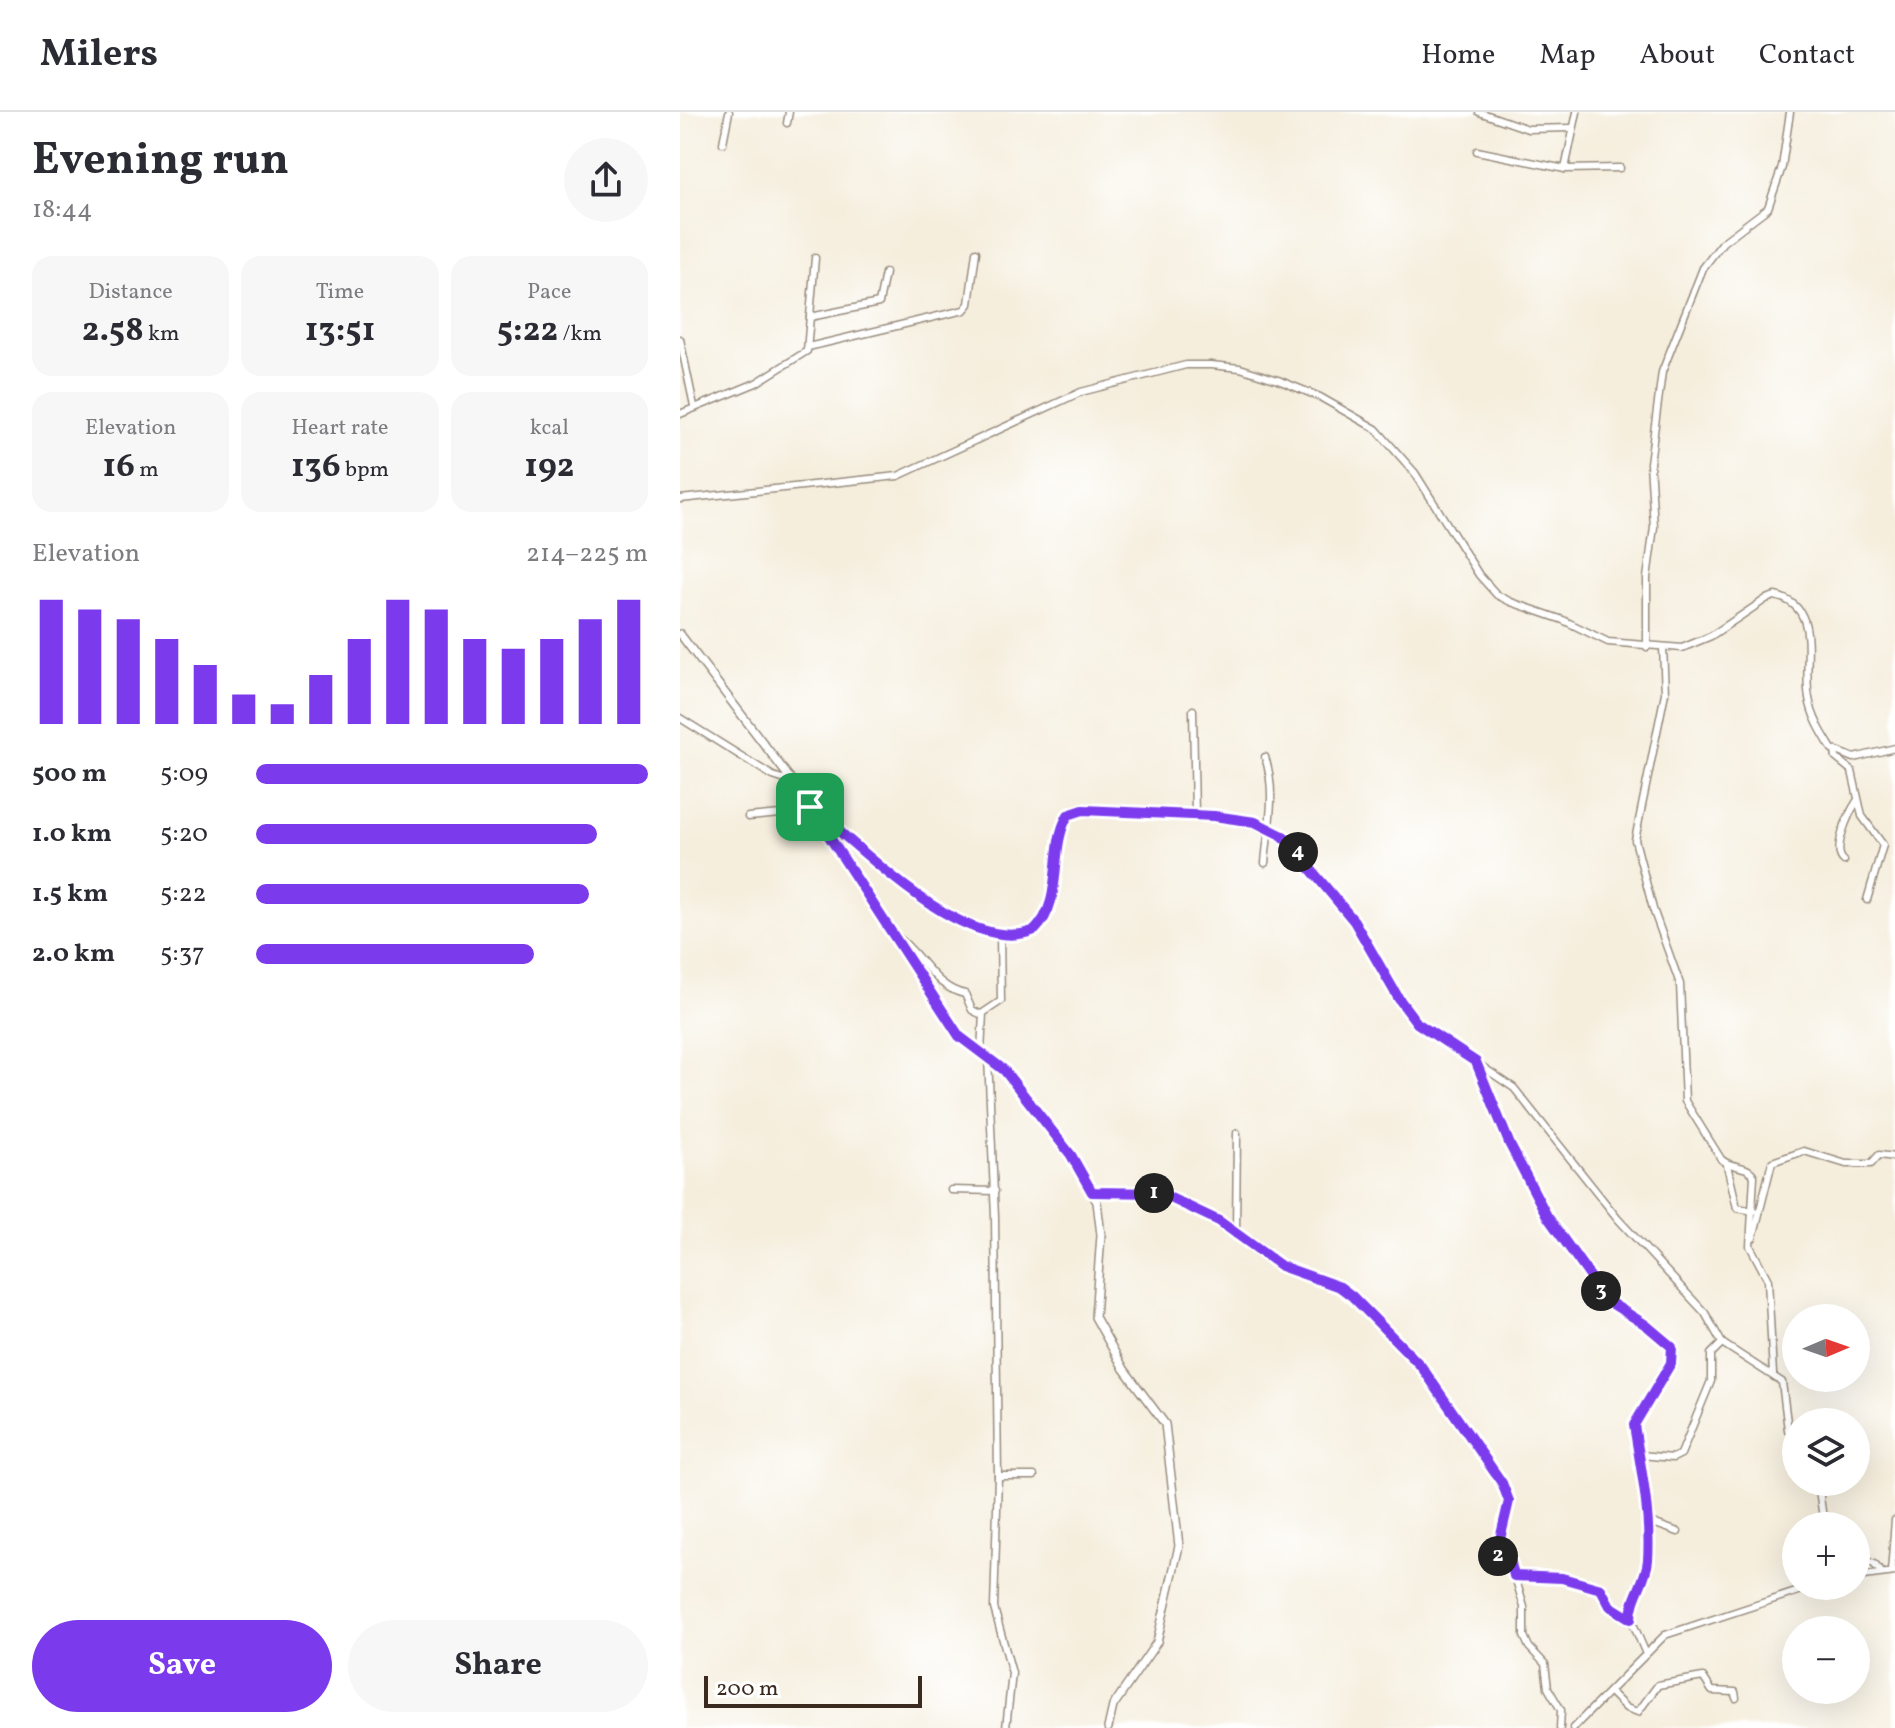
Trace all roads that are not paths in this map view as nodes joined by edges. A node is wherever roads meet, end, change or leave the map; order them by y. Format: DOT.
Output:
graph roads {
  1 [pos="729,112"];
  2 [pos="789,112"];
  3 [pos="1479,112"];
  4 [pos="1577,112"];
  5 [pos="1790,112"];
  6 [pos="787,123"];
  7 [pos="1571,128"];
  8 [pos="723,143"];
  9 [pos="1477,151"];
  10 [pos="1620,168"];
  11 [pos="1565,169"];
  12 [pos="976,252"];
  13 [pos="815,258"];
  14 [pos="885,273"];
  15 [pos="810,317"];
  16 [pos="680,339"];
  17 [pos="808,347"];
  18 [pos="694,406"];
  19 [pos="680,414"];
  20 [pos="680,499"];
  21 [pos="680,634"];
  22 [pos="1647,647"];
  23 [pos="1663,647"];
  24 [pos="1193,710"];
  25 [pos="680,718"];
  26 [pos="1895,748"];
  27 [pos="1835,751"];
  28 [pos="1265,757"];
  29 [pos="790,777"];
  30 [pos="1857,801"];
  31 [pos="809,804"];
  32 [pos="1195,815"];
  33 [pos="748,817"];
  34 [pos="1268,827"];
  35 [pos="1844,861"];
  36 [pos="1265,863"];
  37 [pos="1867,900"];
  38 [pos="895,935"];
  39 [pos="1000,935"];
  40 [pos="982,1015"];
  41 [pos="985,1055"];
  42 [pos="1476,1062"];
  43 [pos="1237,1133"];
  44 [pos="1895,1157"];
  45 [pos="1727,1165"];
  46 [pos="951,1190"];
  47 [pos="995,1191"];
  48 [pos="1092,1192"];
  49 [pos="1754,1211"];
  50 [pos="1236,1233"];
  51 [pos="1751,1249"];
  52 [pos="1722,1343"];
  53 [pos="1773,1374"];
  54 [pos="1785,1408"];
  55 [pos="1641,1455"];
  56 [pos="998,1476"];
  57 [pos="1034,1476"];
  58 [pos="1895,1520"];
  59 [pos="1647,1521"];
  60 [pos="1678,1532"];
  61 [pos="1870,1562"];
  62 [pos="1881,1572"];
  63 [pos="1893,1572"];
  64 [pos="1870,1574"];
  65 [pos="1517,1578"];
  66 [pos="1782,1596"];
  67 [pos="1631,1619"];
  68 [pos="1646,1654"];
  69 [pos="1611,1693"];
  70 [pos="1736,1698"];
  71 [pos="1006,1728"];
  72 [pos="1108,1728"];
  73 [pos="1560,1728"];
  74 [pos="1573,1728"];
  1 -- 8 [label="street"];
  2 -- 6 [label="street"];
  3 -- 7 [label="street"];
  4 -- 7 [label="street"];
  5 -- 22 [label="street"];
  7 -- 11 [label="street"];
  9 -- 11 [label="street"];
  10 -- 11 [label="street"];
  12 -- 17 [label="street"];
  13 -- 15 [label="street"];
  14 -- 15 [label="street"];
  15 -- 17 [label="street"];
  16 -- 18 [label="street"];
  17 -- 18 [label="street"];
  18 -- 19 [label="street"];
  20 -- 22 [label="street"];
  21 -- 29 [label="street"];
  22 -- 23 [label="street"];
  23 -- 27 [label="street"];
  23 -- 45 [label="street"];
  24 -- 32 [label="street"];
  25 -- 29 [label="street"];
  26 -- 27 [label="street"];
  27 -- 30 [label="street"];
  28 -- 34 [label="street"];
  29 -- 31 [label="street"];
  30 -- 35 [label="street"];
  30 -- 37 [label="street"];
  31 -- 33 [label="street"];
  31 -- 38 [label="street"];
  31 -- 39 [label="street"];
  32 -- 34 [label="street"];
  32 -- 39 [label="street"];
  34 -- 36 [label="street"];
  34 -- 42 [label="street"];
  38 -- 40 [label="street"];
  38 -- 41 [label="street"];
  39 -- 40 [label="street"];
  40 -- 41 [label="street"];
  41 -- 47 [label="street"];
  41 -- 48 [label="street"];
  42 -- 52 [label="street"];
  42 -- 55 [label="street"];
  43 -- 50 [label="street"];
  44 -- 51 [label="street"];
  45 -- 49 [label="street"];
  45 -- 49 [label="street"];
  46 -- 47 [label="street"];
  47 -- 56 [label="street"];
  48 -- 50 [label="street"];
  48 -- 72 [label="street"];
  49 -- 51 [label="street"];
  50 -- 65 [label="street"];
  51 -- 53 [label="street"];
  52 -- 53 [label="street"];
  52 -- 55 [label="street"];
  53 -- 54 [label="street"];
  55 -- 59 [label="street"];
  56 -- 57 [label="street"];
  56 -- 71 [label="street"];
  58 -- 63 [label="street"];
  59 -- 60 [label="street"];
  59 -- 67 [label="street"];
  61 -- 62 [label="street"];
  62 -- 63 [label="street"];
  62 -- 64 [label="street"];
  65 -- 67 [label="street"];
  65 -- 73 [label="street"];
  66 -- 68 [label="street"];
  67 -- 68 [label="street"];
  68 -- 69 [label="street"];
  69 -- 70 [label="street"];
  69 -- 74 [label="street"];
}
